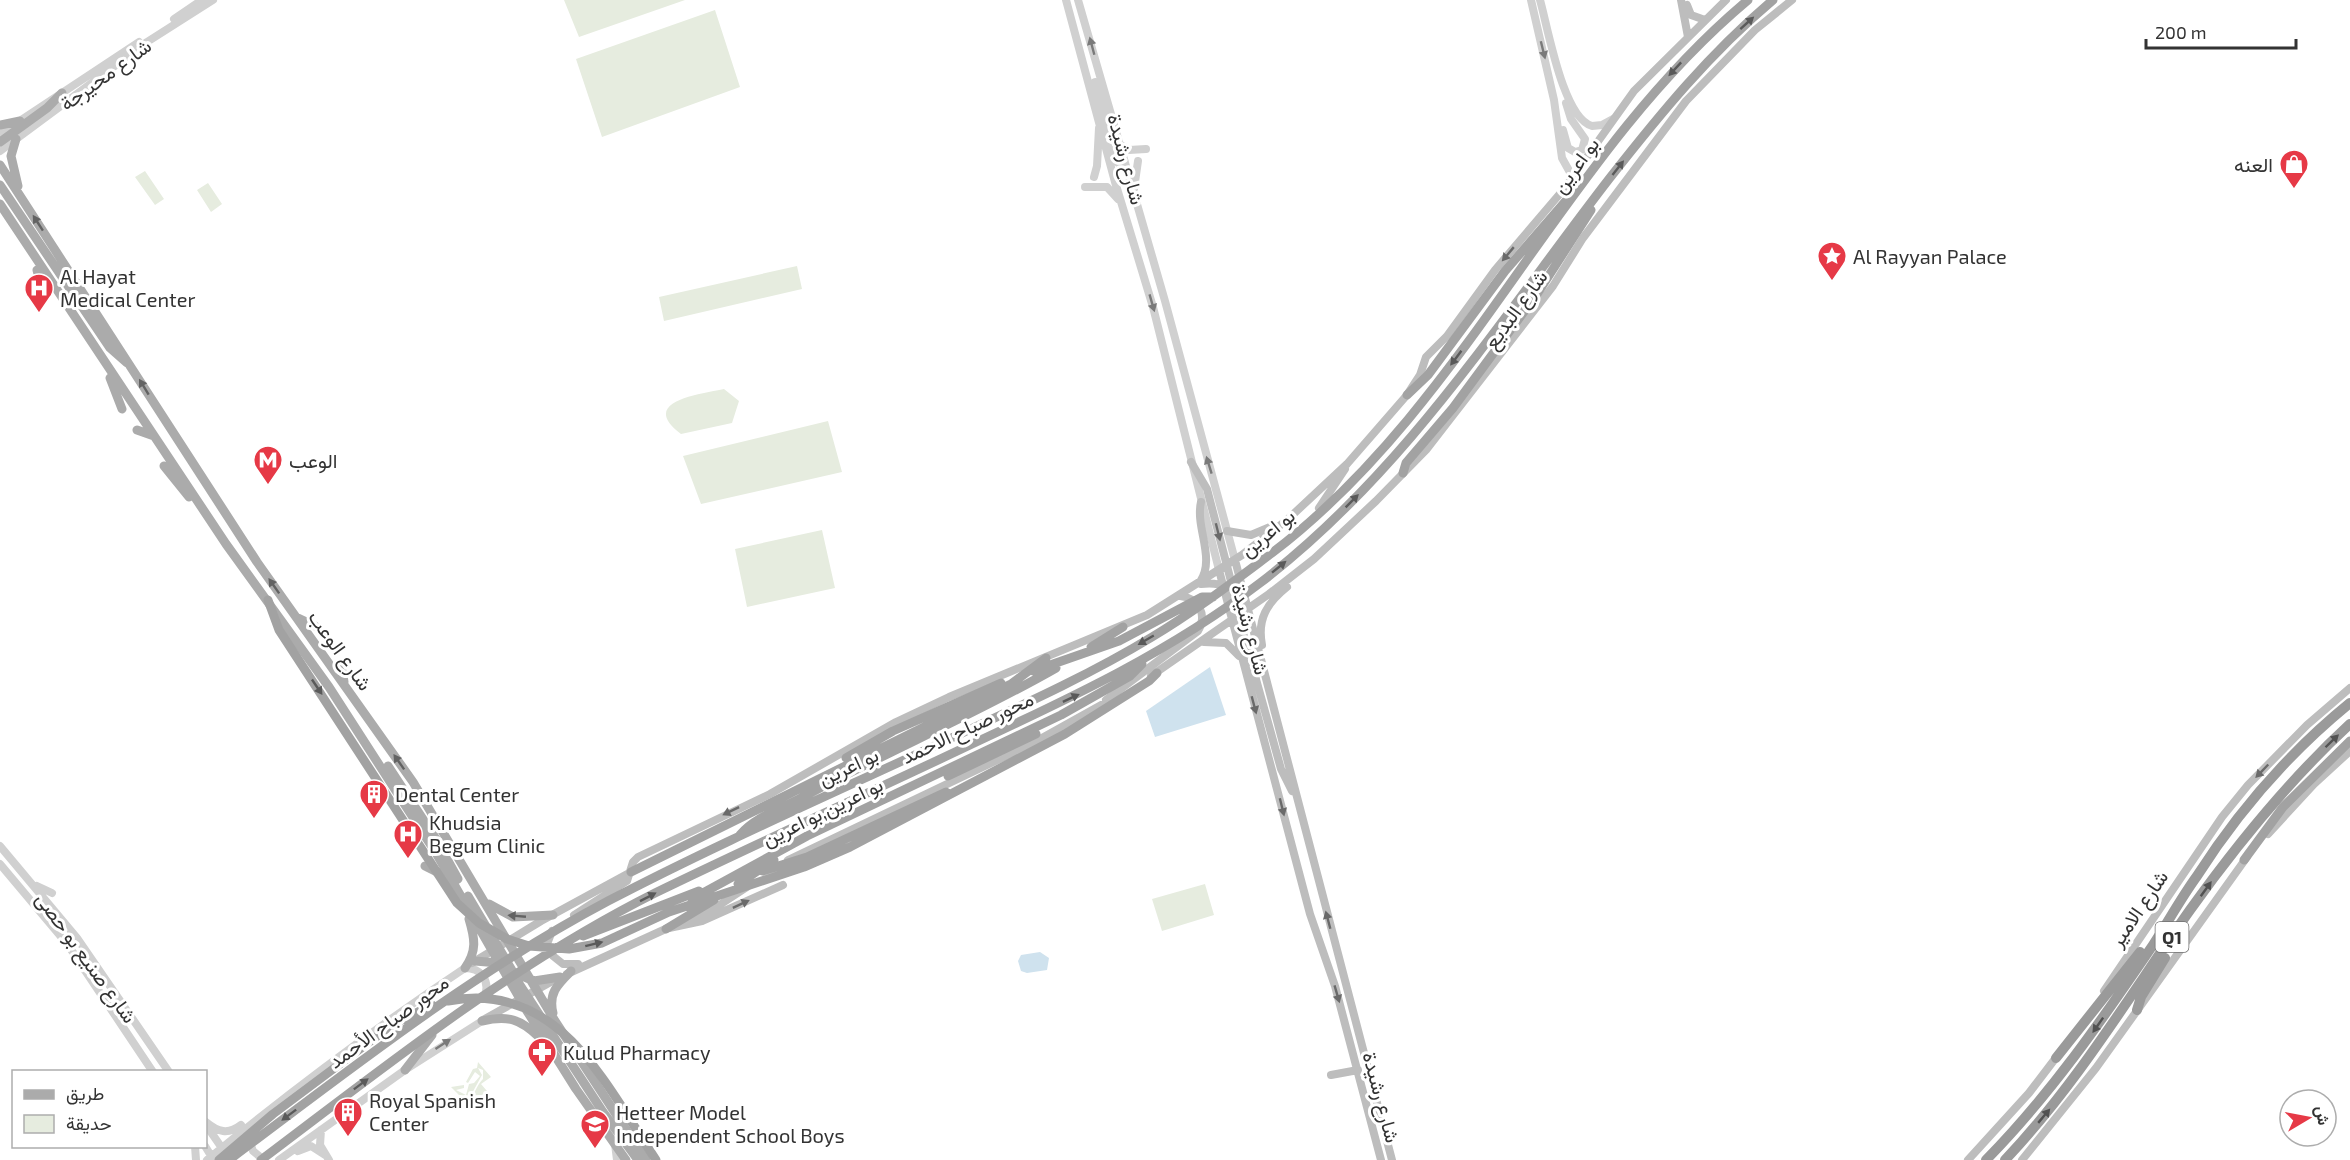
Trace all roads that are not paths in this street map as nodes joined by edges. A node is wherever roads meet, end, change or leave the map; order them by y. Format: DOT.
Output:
graph roads {
  1 [pos="202,0"];
  2 [pos="213,0"];
  3 [pos="1066,0"];
  4 [pos="1531,0"];
  5 [pos="1540,0"];
  6 [pos="1683,0"];
  7 [pos="1726,0"];
  8 [pos="1748,0"];
  9 [pos="1773,0"];
  10 [pos="1792,0"];
  11 [pos="1077,1"];
  12 [pos="1705,20"];
  13 [pos="1688,37"];
  14 [pos="1086,68"];
  15 [pos="1560,75"];
  16 [pos="62,93"];
  17 [pos="1554,100"];
  18 [pos="1099,117"];
  19 [pos="1614,118"];
  20 [pos="20,121"];
  21 [pos="0,125"];
  22 [pos="0,134"];
  23 [pos="16,139"];
  24 [pos="0,142"];
  25 [pos="1118,143"];
  26 [pos="1146,149"];
  27 [pos="0,152"];
  28 [pos="1138,161"];
  29 [pos="0,165"];
  30 [pos="1111,168"];
  31 [pos="1125,169"];
  32 [pos="1572,176"];
  33 [pos="1094,177"];
  34 [pos="0,184"];
  35 [pos="1085,187"];
  36 [pos="1580,188"];
  37 [pos="1599,193"];
  38 [pos="25,202"];
  39 [pos="0,204"];
  40 [pos="1123,206"];
  41 [pos="1146,241"];
  42 [pos="33,256"];
  43 [pos="42,289"];
  44 [pos="1165,301"];
  45 [pos="102,360"];
  46 [pos="131,366"];
  47 [pos="1407,395"];
  48 [pos="122,409"];
  49 [pos="137,430"];
  50 [pos="154,436"];
  51 [pos="1191,462"];
  52 [pos="1347,464"];
  53 [pos="164,466"];
  54 [pos="1403,473"];
  55 [pos="1201,502"];
  56 [pos="1287,520"];
  57 [pos="1227,531"];
  58 [pos="226,544"];
  59 [pos="1314,559"];
  60 [pos="1227,565"];
  61 [pos="1239,579"];
  62 [pos="1198,585"];
  63 [pos="1223,586"];
  64 [pos="1233,591"];
  65 [pos="1269,594"];
  66 [pos="1180,596"];
  67 [pos="1213,597"];
  68 [pos="1245,598"];
  69 [pos="268,600"];
  70 [pos="1244,612"];
  71 [pos="295,617"];
  72 [pos="1232,621"];
  73 [pos="315,626"];
  74 [pos="1123,627"];
  75 [pos="1201,643"];
  76 [pos="1046,658"];
  77 [pos="1145,660"];
  78 [pos="1242,660"];
  79 [pos="341,663"];
  80 [pos="1156,673"];
  81 [pos="329,687"];
  82 [pos="345,687"];
  83 [pos="1108,688"];
  84 [pos="2350,688"];
  85 [pos="2350,703"];
  86 [pos="1102,705"];
  87 [pos="2350,724"];
  88 [pos="2350,741"];
  89 [pos="1282,746"];
  90 [pos="2350,751"];
  91 [pos="995,770"];
  92 [pos="793,791"];
  93 [pos="1296,797"];
  94 [pos="737,839"];
  95 [pos="0,846"];
  96 [pos="2244,860"];
  97 [pos="0,864"];
  98 [pos="428,864"];
  99 [pos="772,870"];
  100 [pos="631,872"];
  101 [pos="446,875"];
  102 [pos="434,883"];
  103 [pos="35,885"];
  104 [pos="641,885"];
  105 [pos="52,892"];
  106 [pos="462,897"];
  107 [pos="485,901"];
  108 [pos="673,910"];
  109 [pos="2190,910"];
  110 [pos="553,915"];
  111 [pos="554,929"];
  112 [pos="666,929"];
  113 [pos="578,935"];
  114 [pos="505,936"];
  115 [pos="2155,942"];
  116 [pos="493,946"];
  117 [pos="515,954"];
  118 [pos="475,961"];
  119 [pos="591,962"];
  120 [pos="498,963"];
  121 [pos="465,968"];
  122 [pos="571,971"];
  123 [pos="511,974"];
  124 [pos="560,977"];
  125 [pos="531,980"];
  126 [pos="485,997"];
  127 [pos="529,999"];
  128 [pos="2137,1010"];
  129 [pos="482,1021"];
  130 [pos="555,1021"];
  131 [pos="551,1048"];
  132 [pos="2056,1058"];
  133 [pos="152,1070"];
  134 [pos="168,1070"];
  135 [pos="405,1070"];
  136 [pos="1358,1070"];
  137 [pos="1331,1075"];
  138 [pos="260,1115"];
  139 [pos="207,1125"];
  140 [pos="207,1126"];
  141 [pos="321,1130"];
  142 [pos="615,1144"];
  143 [pos="221,1148"];
  144 [pos="327,1157"];
  145 [pos="213,1159"];
  146 [pos="230,1160"];
  147 [pos="263,1160"];
  148 [pos="279,1160"];
  149 [pos="288,1160"];
  150 [pos="617,1160"];
  151 [pos="626,1160"];
  152 [pos="638,1160"];
  153 [pos="646,1160"];
  154 [pos="656,1160"];
  155 [pos="1381,1160"];
  156 [pos="1392,1160"];
  157 [pos="1968,1160"];
  158 [pos="1986,1160"];
  159 [pos="2006,1160"];
  160 [pos="2022,1160"];
  1 -- 16 [label="street, شارع محيرجة"];
  2 -- 23 [label="street, شارع محيرجة"];
  3 -- 14 [label="street, شارع رشيدة"];
  4 -- 17 [label="street, one-way"];
  5 -- 15 [label="street"];
  6 -- 12 [label="main road"];
  6 -- 13 [label="main road"];
  7 -- 12 [label="main road, شارع البديع"];
  8 -- 36 [label="highway, بو اعرين, one-way"];
  37 -- 9 [label="highway, بو اعرين, one-way"];
  10 -- 54 [label="main road, شارع البديع"];
  25 -- 11 [label="street, شارع رشيدة, one-way"];
  12 -- 13 [label="main road, شارع البديع"];
  13 -- 19 [label="main road, شارع البديع"];
  14 -- 18 [label="street, شارع رشيدة"];
  14 -- 31 [label="street"];
  15 -- 17 [label="street"];
  15 -- 19 [label="street"];
  16 -- 20 [label="street, شارع محيرجة"];
  16 -- 24 [label="main road"];
  17 -- 32 [label="street"];
  18 -- 30 [label="street, شارع رشيدة"];
  18 -- 33 [label="street"];
  19 -- 32 [label="main road, شارع البديع"];
  20 -- 21 [label="main road"];
  20 -- 22 [label="street, شارع محيرجة"];
  23 -- 27 [label="street, شارع محيرجة"];
  23 -- 38 [label="main road"];
  25 -- 26 [label="street"];
  25 -- 31 [label="street, شارع رشيدة"];
  28 -- 41 [label="street"];
  29 -- 38 [label="main road, شارع الوعب"];
  30 -- 40 [label="street, شارع رشيدة"];
  30 -- 44 [label="street"];
  31 -- 41 [label="street, شارع رشيدة"];
  32 -- 47 [label="main road, شارع البديع, one-way"];
  34 -- 46 [label="main road"];
  35 -- 40 [label="street"];
  36 -- 47 [label="highway"];
  36 -- 67 [label="highway, بو اعرين, one-way"];
  37 -- 54 [label="highway"];
  77 -- 37 [label="highway, بو اعرين, one-way"];
  46 -- 38 [label="main road, شارع الوعب, one-way"];
  39 -- 42 [label="main road, شارع الوعب"];
  40 -- 51 [label="street, شارع رشيدة, one-way"];
  41 -- 44 [label="street, شارع رشيدة"];
  42 -- 43 [label="main road"];
  42 -- 45 [label="main road, شارع الوعب"];
  57 -- 44 [label="street, شارع رشيدة, one-way"];
  45 -- 48 [label="main road"];
  45 -- 50 [label="main road, شارع الوعب"];
  71 -- 46 [label="main road, شارع الوعب, one-way"];
  47 -- 52 [label="main road, بو اعرين"];
  49 -- 50 [label="main road"];
  50 -- 58 [label="main road, شارع الوعب"];
  51 -- 55 [label="street, شارع رشيدة"];
  51 -- 60 [label="main road, one-way"];
  52 -- 56 [label="main road, بو اعرين"];
  52 -- 61 [label="main road"];
  53 -- 58 [label="main road"];
  54 -- 59 [label="main road, شارع البديع"];
  55 -- 60 [label="street, شارع رشيدة"];
  55 -- 62 [label="main road"];
  56 -- 57 [label="main road"];
  56 -- 60 [label="main road, بو اعرين"];
  57 -- 60 [label="street, شارع رشيدة"];
  58 -- 69 [label="main road, شارع الوعب"];
  59 -- 65 [label="main road, شارع البديع"];
  59 -- 89 [label="main road"];
  60 -- 61 [label="main road, شارع رشيدة"];
  60 -- 62 [label="main road, بو اعرين"];
  60 -- 63 [label="main road, شارع رشيدة"];
  60 -- 64 [label="main road"];
  61 -- 64 [label="main road"];
  61 -- 68 [label="main road, شارع رشيدة"];
  62 -- 63 [label="main road"];
  62 -- 66 [label="main road, بو اعرين"];
  63 -- 64 [label="main road"];
  63 -- 72 [label="main road, شارع رشيدة"];
  64 -- 68 [label="main road"];
  64 -- 70 [label="main road"];
  64 -- 72 [label="main road"];
  65 -- 68 [label="main road"];
  65 -- 70 [label="main road, شارع البديع"];
  66 -- 74 [label="main road, بو اعرين"];
  66 -- 86 [label="main road"];
  67 -- 92 [label="highway"];
  67 -- 94 [label="highway, بو اعرين, one-way"];
  68 -- 70 [label="main road, شارع رشيدة"];
  69 -- 81 [label="main road, شارع الوعب"];
  69 -- 98 [label="highway, one-way"];
  70 -- 72 [label="main road"];
  70 -- 89 [label="main road, شارع رشيدة"];
  70 -- 93 [label="main road"];
  71 -- 73 [label="main road"];
  71 -- 82 [label="main road, شارع الوعب"];
  72 -- 75 [label="main road"];
  72 -- 78 [label="main road, شارع رشيدة"];
  74 -- 76 [label="main road, بو اعرين"];
  74 -- 94 [label="highway"];
  75 -- 78 [label="main road"];
  75 -- 80 [label="main road"];
  76 -- 92 [label="highway"];
  76 -- 100 [label="main road, بو اعرين, one-way"];
  77 -- 83 [label="highway, بو اعرين"];
  113 -- 77 [label="highway, محور صباح الاحمد, one-way"];
  78 -- 136 [label="main road, شارع رشيدة, one-way"];
  79 -- 82 [label="main road"];
  80 -- 86 [label="main road"];
  80 -- 91 [label="highway"];
  81 -- 101 [label="main road, شارع الوعب"];
  81 -- 116 [label="main road"];
  107 -- 82 [label="main road, شارع الوعب, one-way"];
  83 -- 108 [label="highway, بو اعرين,بو اعرين"];
  83 -- 112 [label="highway"];
  84 -- 132 [label="main road, شارع الامير, one-way"];
  85 -- 115 [label="highway, شارع الامير / Q1"];
  86 -- 99 [label="main road"];
  109 -- 87 [label="highway, Q1, one-way"];
  88 -- 96 [label="highway"];
  89 -- 93 [label="main road, شارع رشيدة"];
  90 -- 96 [label="main road"];
  91 -- 108 [label="highway"];
  91 -- 113 [label="highway"];
  92 -- 100 [label="highway"];
  156 -- 93 [label="main road, شارع رشيدة, one-way"];
  94 -- 104 [label="highway, بو اعرين"];
  95 -- 103 [label="street, شارع صنيع بو حصى"];
  96 -- 128 [label="main road"];
  97 -- 133 [label="street, شارع صنيع بو حصى"];
  98 -- 101 [label="main road"];
  98 -- 108 [label="highway, one-way"];
  99 -- 112 [label="main road"];
  112 -- 99 [label="main road, one-way"];
  100 -- 110 [label="main road"];
  100 -- 111 [label="main road"];
  101 -- 102 [label="main road"];
  101 -- 106 [label="main road, شارع الوعب"];
  103 -- 105 [label="street"];
  103 -- 134 [label="street, شارع صنيع بو حصى"];
  104 -- 146 [label="highway, محور صباح الأحمد, one-way"];
  106 -- 116 [label="main road, شارع الوعب"];
  106 -- 121 [label="main road"];
  110 -- 107 [label="main road, one-way"];
  107 -- 114 [label="main road, شارع الوعب"];
  109 -- 128 [label="highway"];
  159 -- 109 [label="highway, Q1, one-way"];
  110 -- 114 [label="main road"];
  111 -- 117 [label="main road"];
  111 -- 119 [label="main road"];
  112 -- 119 [label="main road"];
  147 -- 113 [label="highway, محور صباح الأحمد, one-way"];
  114 -- 116 [label="main road"];
  114 -- 117 [label="main road, شارع الوعب"];
  114 -- 123 [label="main road"];
  115 -- 132 [label="highway"];
  115 -- 158 [label="highway, شارع الامير / Q1, one-way"];
  116 -- 118 [label="main road, محور صباح الأحمد"];
  116 -- 120 [label="main road, شارع الوعب"];
  116 -- 123 [label="main road"];
  117 -- 123 [label="main road"];
  117 -- 125 [label="main road, شارع الوعب"];
  118 -- 120 [label="main road"];
  118 -- 121 [label="main road, محور صباح الأحمد"];
  119 -- 122 [label="main road"];
  120 -- 123 [label="main road"];
  121 -- 126 [label="street"];
  121 -- 138 [label="street, محور صباح الأحمد"];
  122 -- 124 [label="main road"];
  122 -- 130 [label="main road"];
  123 -- 125 [label="main road"];
  123 -- 126 [label="main road"];
  123 -- 127 [label="main road"];
  124 -- 125 [label="main road"];
  124 -- 127 [label="main road"];
  125 -- 127 [label="main road, شارع الوعب"];
  126 -- 135 [label="main road"];
  127 -- 129 [label="main road"];
  127 -- 130 [label="main road, شارع الوعب"];
  127 -- 131 [label="main road, شارع الوعب"];
  127 -- 152 [label="main road"];
  128 -- 160 [label="main road"];
  129 -- 131 [label="main road"];
  135 -- 129 [label="street, one-way"];
  130 -- 153 [label="main road, شارع الوعب"];
  131 -- 142 [label="main road, شارع الوعب"];
  132 -- 157 [label="main road, شارع الامير"];
  135 -- 141 [label="street"];
  136 -- 137 [label="main road"];
  136 -- 155 [label="main road, شارع رشيدة"];
  138 -- 139 [label="street"];
  138 -- 143 [label="street, محور صباح الأحمد"];
  138 -- 147 [label="street"];
  140 -- 143 [label="street"];
  141 -- 144 [label="street"];
  141 -- 148 [label="street"];
  142 -- 150 [label="street, شارع الوعب"];
  142 -- 151 [label="main road, شارع الوعب"];
  143 -- 145 [label="street, محور صباح الأحمد"];
  143 -- 146 [label="street"];
  144 -- 149 [label="street"];
  145 -- 154 [label="highway"];
}
